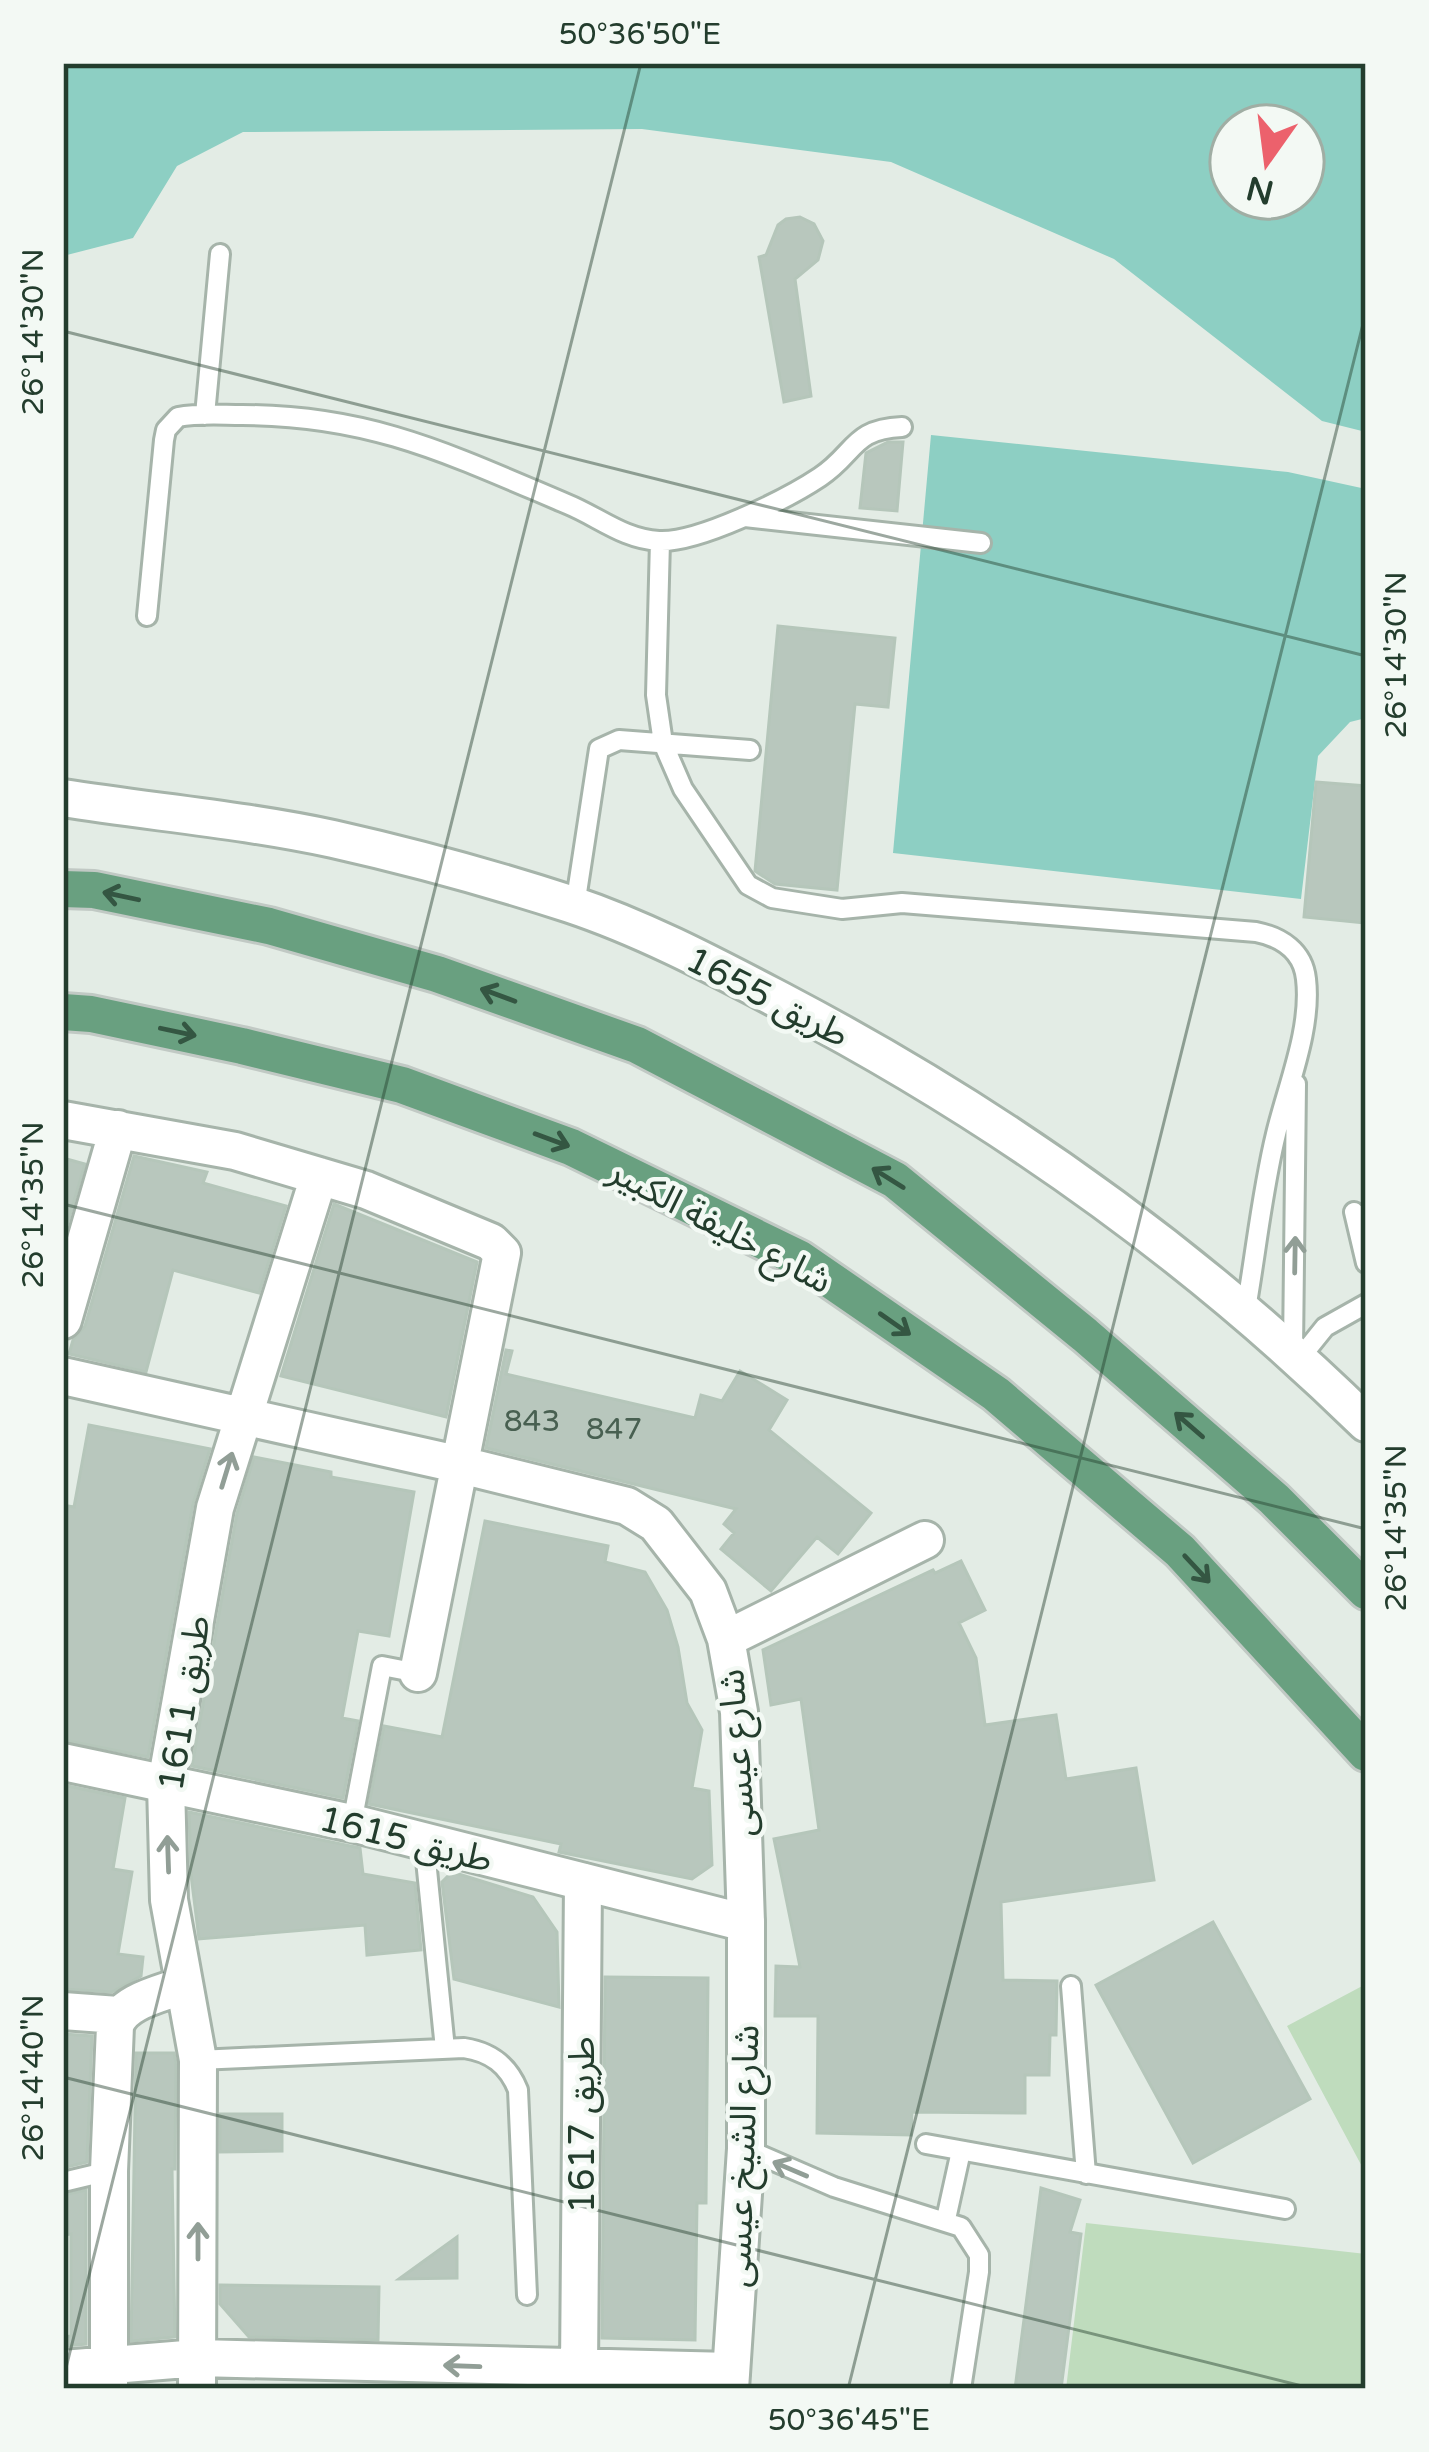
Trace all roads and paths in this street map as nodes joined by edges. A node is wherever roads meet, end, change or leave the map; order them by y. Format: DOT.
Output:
graph roads {
  1 [pos="220,254"];
  2 [pos="205,415"];
  3 [pos="902,427"];
  4 [pos="740,517"];
  5 [pos="660,542"];
  6 [pos="981,543"];
  7 [pos="147,616"];
  8 [pos="663,743"];
  9 [pos="751,750"];
  10 [pos="63,799"];
  11 [pos="63,889"];
  12 [pos="575,906"];
  13 [pos="63,1012"];
  14 [pos="1295,1073"];
  15 [pos="63,1120"];
  16 [pos="118,1130"];
  17 [pos="319,1176"];
  18 [pos="1354,1212"];
  19 [pos="1366,1263"];
  20 [pos="1366,1304"];
  21 [pos="1246,1310"];
  22 [pos="63,1320"];
  23 [pos="1296,1354"];
  24 [pos="63,1376"];
  25 [pos="244,1416"];
  26 [pos="1366,1423"];
  27 [pos="458,1464"];
  28 [pos="926,1540"];
  29 [pos="1366,1591"];
  30 [pos="726,1639"];
  31 [pos="418,1673"];
  32 [pos="1366,1754"];
  33 [pos="63,1762"];
  34 [pos="166,1784"];
  35 [pos="352,1823"];
  36 [pos="424,1840"];
  37 [pos="583,1882"];
  38 [pos="746,1923"];
  39 [pos="184,1985"];
  40 [pos="1071,1986"];
  41 [pos="63,2012"];
  42 [pos="118,2015"];
  43 [pos="445,2049"];
  44 [pos="198,2060"];
  45 [pos="926,2144"];
  46 [pos="746,2149"];
  47 [pos="961,2150"];
  48 [pos="110,2171"];
  49 [pos="1086,2174"];
  50 [pos="63,2182"];
  51 [pos="1285,2210"];
  52 [pos="946,2219"];
  53 [pos="527,2295"];
  54 [pos="63,2369"];
  55 [pos="579,2369"];
  56 [pos="197,2374"];
  57 [pos="108,2376"];
  58 [pos="731,2380"];
  59 [pos="962,2389"];
  1 -- 2 [label="lane"];
  2 -- 5 [label="lane"];
  2 -- 7 [label="lane"];
  3 -- 4 [label="lane"];
  4 -- 5 [label="lane"];
  4 -- 6 [label="lane"];
  5 -- 8 [label="lane"];
  8 -- 9 [label="lane"];
  8 -- 12 [label="lane"];
  8 -- 14 [label="lane"];
  10 -- 12 [label="street, طريق 1655"];
  29 -- 11 [label="main road, one-way"];
  12 -- 21 [label="street, طريق 1655"];
  13 -- 32 [label="main road, شارع خليفة الكبير, one-way"];
  14 -- 21 [label="lane"];
  23 -- 14 [label="lane, one-way"];
  15 -- 16 [label="street"];
  16 -- 17 [label="street"];
  16 -- 22 [label="street"];
  17 -- 25 [label="street, طريق 1611"];
  17 -- 27 [label="street"];
  18 -- 19 [label="lane"];
  20 -- 23 [label="lane"];
  21 -- 23 [label="street, طريق 1655"];
  23 -- 26 [label="street, طريق 1655"];
  24 -- 25 [label="street, شارع عيسى"];
  25 -- 27 [label="street, شارع عيسى"];
  34 -- 25 [label="street, طريق 1611, one-way"];
  27 -- 30 [label="street, شارع عيسى"];
  27 -- 31 [label="street"];
  28 -- 30 [label="street"];
  30 -- 38 [label="street, شارع عيسى"];
  31 -- 35 [label="lane"];
  33 -- 34 [label="street, طريق 1615"];
  34 -- 35 [label="street, طريق 1615"];
  39 -- 34 [label="street, طريق 1611, one-way"];
  35 -- 36 [label="street, طريق 1615"];
  36 -- 37 [label="street, طريق 1615"];
  36 -- 43 [label="lane"];
  37 -- 38 [label="street, طريق 1615"];
  37 -- 55 [label="street, طريق 1617"];
  38 -- 46 [label="street, شارع الشيخ عيسى"];
  39 -- 42 [label="street"];
  39 -- 44 [label="street, طريق 1611"];
  40 -- 49 [label="lane"];
  41 -- 42 [label="street"];
  42 -- 48 [label="street"];
  43 -- 44 [label="lane"];
  43 -- 53 [label="lane"];
  56 -- 44 [label="street, طريق 1611, one-way"];
  45 -- 47 [label="lane"];
  52 -- 46 [label="lane, one-way"];
  46 -- 58 [label="street, شارع الشيخ عيسى"];
  47 -- 49 [label="lane"];
  47 -- 52 [label="lane"];
  48 -- 50 [label="lane"];
  48 -- 57 [label="street"];
  49 -- 51 [label="lane"];
  52 -- 59 [label="lane"];
  54 -- 57 [label="street"];
  55 -- 56 [label="street, one-way"];
  55 -- 58 [label="street"];
  56 -- 57 [label="street"];
}
